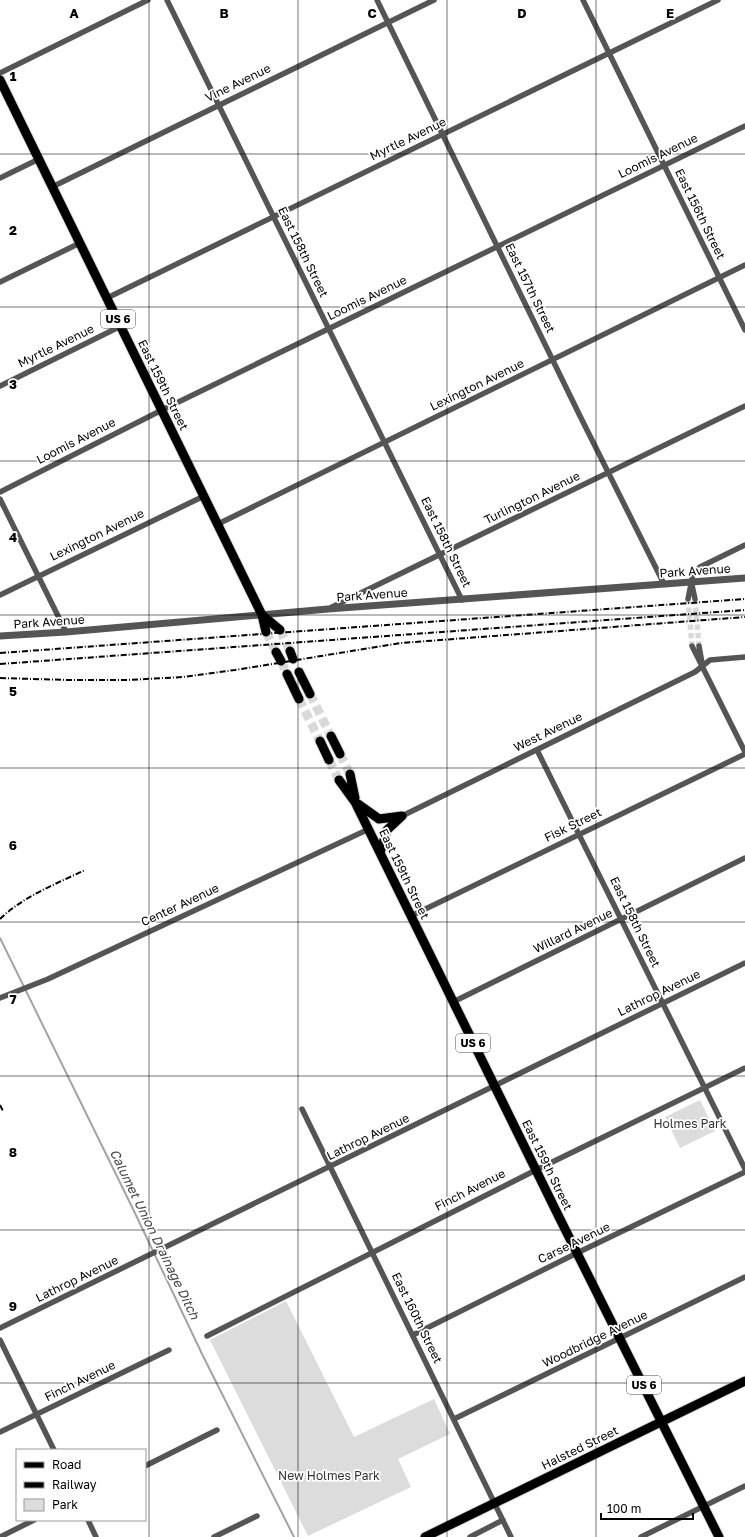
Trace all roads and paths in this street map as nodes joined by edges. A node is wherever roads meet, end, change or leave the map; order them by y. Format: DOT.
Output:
graph roads {
  1 [pos="148,0"];
  2 [pos="166,0"];
  3 [pos="377,0"];
  4 [pos="434,0"];
  5 [pos="583,0"];
  6 [pos="718,0"];
  7 [pos="388,22"];
  8 [pos="609,53"];
  9 [pos="0,72"];
  10 [pos="0,80"];
  11 [pos="218,105"];
  12 [pos="745,126"];
  13 [pos="443,134"];
  14 [pos="39,159"];
  15 [pos="664,165"];
  16 [pos="0,178"];
  17 [pos="52,186"];
  18 [pos="273,217"];
  19 [pos="80,243"];
  20 [pos="498,247"];
  21 [pos="745,265"];
  22 [pos="719,278"];
  23 [pos="0,282"];
  24 [pos="107,298"];
  25 [pos="121,326"];
  26 [pos="329,329"];
  27 [pos="745,330"];
  28 [pos="552,360"];
  29 [pos="0,386"];
  30 [pos="745,406"];
  31 [pos="162,410"];
  32 [pos="384,442"];
  33 [pos="608,473"];
  34 [pos="0,492"];
  35 [pos="204,496"];
  36 [pos="0,499"];
  37 [pos="218,524"];
  38 [pos="745,545"];
  39 [pos="440,554"];
  40 [pos="38,576"];
  41 [pos="745,578"];
  42 [pos="692,582"];
  43 [pos="664,584"];
  44 [pos="0,595"];
  45 [pos="688,599"];
  46 [pos="696,599"];
  47 [pos="462,600"];
  48 [pos="328,609"];
  49 [pos="262,615"];
  50 [pos="280,630"];
  51 [pos="66,632"];
  52 [pos="266,632"];
  53 [pos="0,636"];
  54 [pos="692,646"];
  55 [pos="699,646"];
  56 [pos="276,652"];
  57 [pos="745,657"];
  58 [pos="280,661"];
  59 [pos="702,665"];
  60 [pos="299,672"];
  61 [pos="287,674"];
  62 [pos="310,694"];
  63 [pos="299,699"];
  64 [pos="331,736"];
  65 [pos="320,742"];
  66 [pos="537,750"];
  67 [pos="745,753"];
  68 [pos="340,754"];
  69 [pos="329,760"];
  70 [pos="350,774"];
  71 [pos="339,780"];
  72 [pos="356,802"];
  73 [pos="402,816"];
  74 [pos="369,829"];
  75 [pos="579,835"];
  76 [pos="380,853"];
  77 [pos="745,858"];
  78 [pos="411,916"];
  79 [pos="621,920"];
  80 [pos="745,963"];
  81 [pos="0,998"];
  82 [pos="453,1002"];
  83 [pos="663,1004"];
  84 [pos="745,1068"];
  85 [pos="495,1086"];
  86 [pos="705,1088"];
  87 [pos="302,1109"];
  88 [pos="330,1167"];
  89 [pos="745,1169"];
  90 [pos="536,1170"];
  91 [pos="745,1172"];
  92 [pos="372,1252"];
  93 [pos="577,1253"];
  94 [pos="745,1277"];
  95 [pos="0,1328"];
  96 [pos="413,1335"];
  97 [pos="207,1336"];
  98 [pos="620,1338"];
  99 [pos="0,1340"];
  100 [pos="169,1350"];
  101 [pos="745,1381"];
  102 [pos="36,1414"];
  103 [pos="454,1419"];
  104 [pos="662,1422"];
  105 [pos="217,1430"];
  106 [pos="0,1432"];
  107 [pos="54,1449"];
  108 [pos="146,1466"];
  109 [pos="745,1486"];
  110 [pos="495,1503"];
  111 [pos="703,1506"];
  112 [pos="257,1516"];
  113 [pos="503,1520"];
  114 [pos="32,1521"];
  115 [pos="88,1521"];
  116 [pos="0,1537"];
  117 [pos="96,1537"];
  118 [pos="214,1537"];
  119 [pos="425,1537"];
  120 [pos="470,1537"];
  121 [pos="512,1537"];
  122 [pos="640,1537"];
  123 [pos="719,1537"];
  1 -- 9 [label="street"];
  2 -- 11 [label="street, East 158th Street"];
  3 -- 7 [label="street, East 157th Street"];
  4 -- 7 [label="street, Vine Avenue"];
  5 -- 8 [label="street, East 156th Street"];
  6 -- 8 [label="street, Myrtle Avenue"];
  7 -- 11 [label="street, Vine Avenue"];
  7 -- 13 [label="street, East 157th Street"];
  8 -- 13 [label="street, Myrtle Avenue"];
  8 -- 15 [label="street, East 156th Street"];
  10 -- 14 [label="main road, East 159th Street / US 6"];
  11 -- 17 [label="street, Vine Avenue"];
  11 -- 18 [label="street, East 158th Street"];
  12 -- 15 [label="street, Loomis Avenue"];
  13 -- 18 [label="street, Myrtle Avenue"];
  13 -- 20 [label="street, East 157th Street"];
  14 -- 16 [label="street"];
  14 -- 17 [label="main road, East 159th Street / US 6"];
  15 -- 20 [label="street, Loomis Avenue"];
  15 -- 22 [label="street, East 156th Street"];
  17 -- 19 [label="main road, East 159th Street / US 6"];
  18 -- 24 [label="street, Myrtle Avenue"];
  18 -- 26 [label="street, East 158th Street"];
  19 -- 23 [label="street"];
  19 -- 24 [label="main road, East 159th Street / US 6"];
  20 -- 26 [label="street, Loomis Avenue"];
  20 -- 28 [label="street, East 157th Street"];
  21 -- 22 [label="street, Lexington Avenue"];
  22 -- 27 [label="street, East 156th Street"];
  22 -- 28 [label="street, Lexington Avenue"];
  24 -- 25 [label="main road, East 159th Street / US 6"];
  25 -- 29 [label="street, Myrtle Avenue"];
  25 -- 31 [label="main road, East 159th Street / US 6"];
  26 -- 31 [label="street, Loomis Avenue"];
  26 -- 32 [label="street, East 158th Street"];
  28 -- 32 [label="street, Lexington Avenue"];
  28 -- 33 [label="street, East 157th Street"];
  30 -- 33 [label="street, Turlington Avenue"];
  31 -- 34 [label="street, Loomis Avenue"];
  31 -- 35 [label="main road, East 159th Street / US 6"];
  32 -- 37 [label="street, Lexington Avenue"];
  32 -- 39 [label="street, East 158th Street"];
  33 -- 39 [label="street, Turlington Avenue"];
  33 -- 43 [label="street, East 157th Street"];
  35 -- 37 [label="main road, East 159th Street / US 6"];
  35 -- 40 [label="street, Lexington Avenue"];
  36 -- 40 [label="street"];
  37 -- 49 [label="main road, East 159th Street / US 6"];
  38 -- 42 [label="street"];
  39 -- 47 [label="street, East 158th Street"];
  39 -- 48 [label="street, Turlington Avenue"];
  40 -- 44 [label="street, Lexington Avenue"];
  40 -- 51 [label="street"];
  41 -- 42 [label="street, Park Avenue"];
  42 -- 43 [label="street, Park Avenue"];
  42 -- 45 [label="street"];
  42 -- 46 [label="street"];
  43 -- 47 [label="street, Park Avenue"];
  47 -- 48 [label="street, Park Avenue"];
  48 -- 49 [label="street, Park Avenue"];
  49 -- 50 [label="main road, East 159th Street / US 6"];
  49 -- 51 [label="street, Park Avenue"];
  49 -- 52 [label="main road, East 159th Street / US 6"];
  51 -- 53 [label="street, Park Avenue"];
  54 -- 59 [label="street"];
  55 -- 59 [label="street"];
  56 -- 58 [label="main road"];
  57 -- 59 [label="street, West Avenue"];
  59 -- 66 [label="street, West Avenue"];
  59 -- 67 [label="street"];
  60 -- 62 [label="main road"];
  61 -- 63 [label="main road"];
  64 -- 68 [label="main road"];
  65 -- 69 [label="main road"];
  66 -- 73 [label="street, West Avenue"];
  66 -- 75 [label="street, East 158th Street"];
  67 -- 75 [label="street, Fisk Street"];
  70 -- 72 [label="main road, East 159th Street / US 6"];
  71 -- 72 [label="main road, East 159th Street / US 6"];
  72 -- 73 [label="main road"];
  72 -- 74 [label="main road, East 159th Street / US 6"];
  73 -- 76 [label="main road"];
  74 -- 76 [label="main road, East 159th Street / US 6"];
  74 -- 81 [label="street, Center Avenue"];
  75 -- 78 [label="street, Fisk Street"];
  75 -- 79 [label="street, East 158th Street"];
  76 -- 78 [label="main road, East 159th Street / US 6"];
  77 -- 79 [label="street, Willard Avenue"];
  78 -- 82 [label="main road, East 159th Street / US 6"];
  79 -- 82 [label="street, Willard Avenue"];
  79 -- 83 [label="street, East 158th Street"];
  80 -- 83 [label="street, Lathrop Avenue"];
  82 -- 85 [label="main road, East 159th Street / US 6"];
  83 -- 85 [label="street, Lathrop Avenue"];
  83 -- 86 [label="street, East 158th Street"];
  84 -- 86 [label="street, Finch Avenue"];
  85 -- 88 [label="street, Lathrop Avenue"];
  85 -- 90 [label="main road, East 159th Street / US 6"];
  86 -- 89 [label="street, East 158th Street"];
  86 -- 90 [label="street, Finch Avenue"];
  87 -- 88 [label="street, East 160th Street"];
  88 -- 92 [label="street, East 160th Street"];
  88 -- 95 [label="street, Lathrop Avenue"];
  90 -- 92 [label="street, Finch Avenue"];
  90 -- 93 [label="main road, East 159th Street / US 6"];
  91 -- 93 [label="street, Carse Avenue"];
  92 -- 96 [label="street, East 160th Street"];
  92 -- 97 [label="street, Finch Avenue"];
  93 -- 96 [label="street, Carse Avenue"];
  93 -- 98 [label="main road, East 159th Street / US 6"];
  94 -- 98 [label="street, Woodbridge Avenue"];
  96 -- 103 [label="street, East 160th Street"];
  98 -- 103 [label="street, Woodbridge Avenue"];
  98 -- 104 [label="main road, East 159th Street / US 6"];
  99 -- 102 [label="street"];
  100 -- 102 [label="street, Finch Avenue"];
  101 -- 104 [label="main road, Halsted Street"];
  102 -- 106 [label="street, Finch Avenue"];
  102 -- 107 [label="street"];
  103 -- 110 [label="street, East 160th Street"];
  104 -- 110 [label="main road, Halsted Street"];
  104 -- 111 [label="main road, East 159th Street / US 6"];
  105 -- 108 [label="street"];
  109 -- 111 [label="street"];
  110 -- 113 [label="street, East 160th Street"];
  110 -- 119 [label="main road, Halsted Street"];
  111 -- 122 [label="street"];
  111 -- 123 [label="main road, East 159th Street / US 6"];
  112 -- 118 [label="street"];
  113 -- 120 [label="street"];
  113 -- 121 [label="street, East 160th Street"];
  114 -- 116 [label="street"];
  115 -- 117 [label="street"];
}
